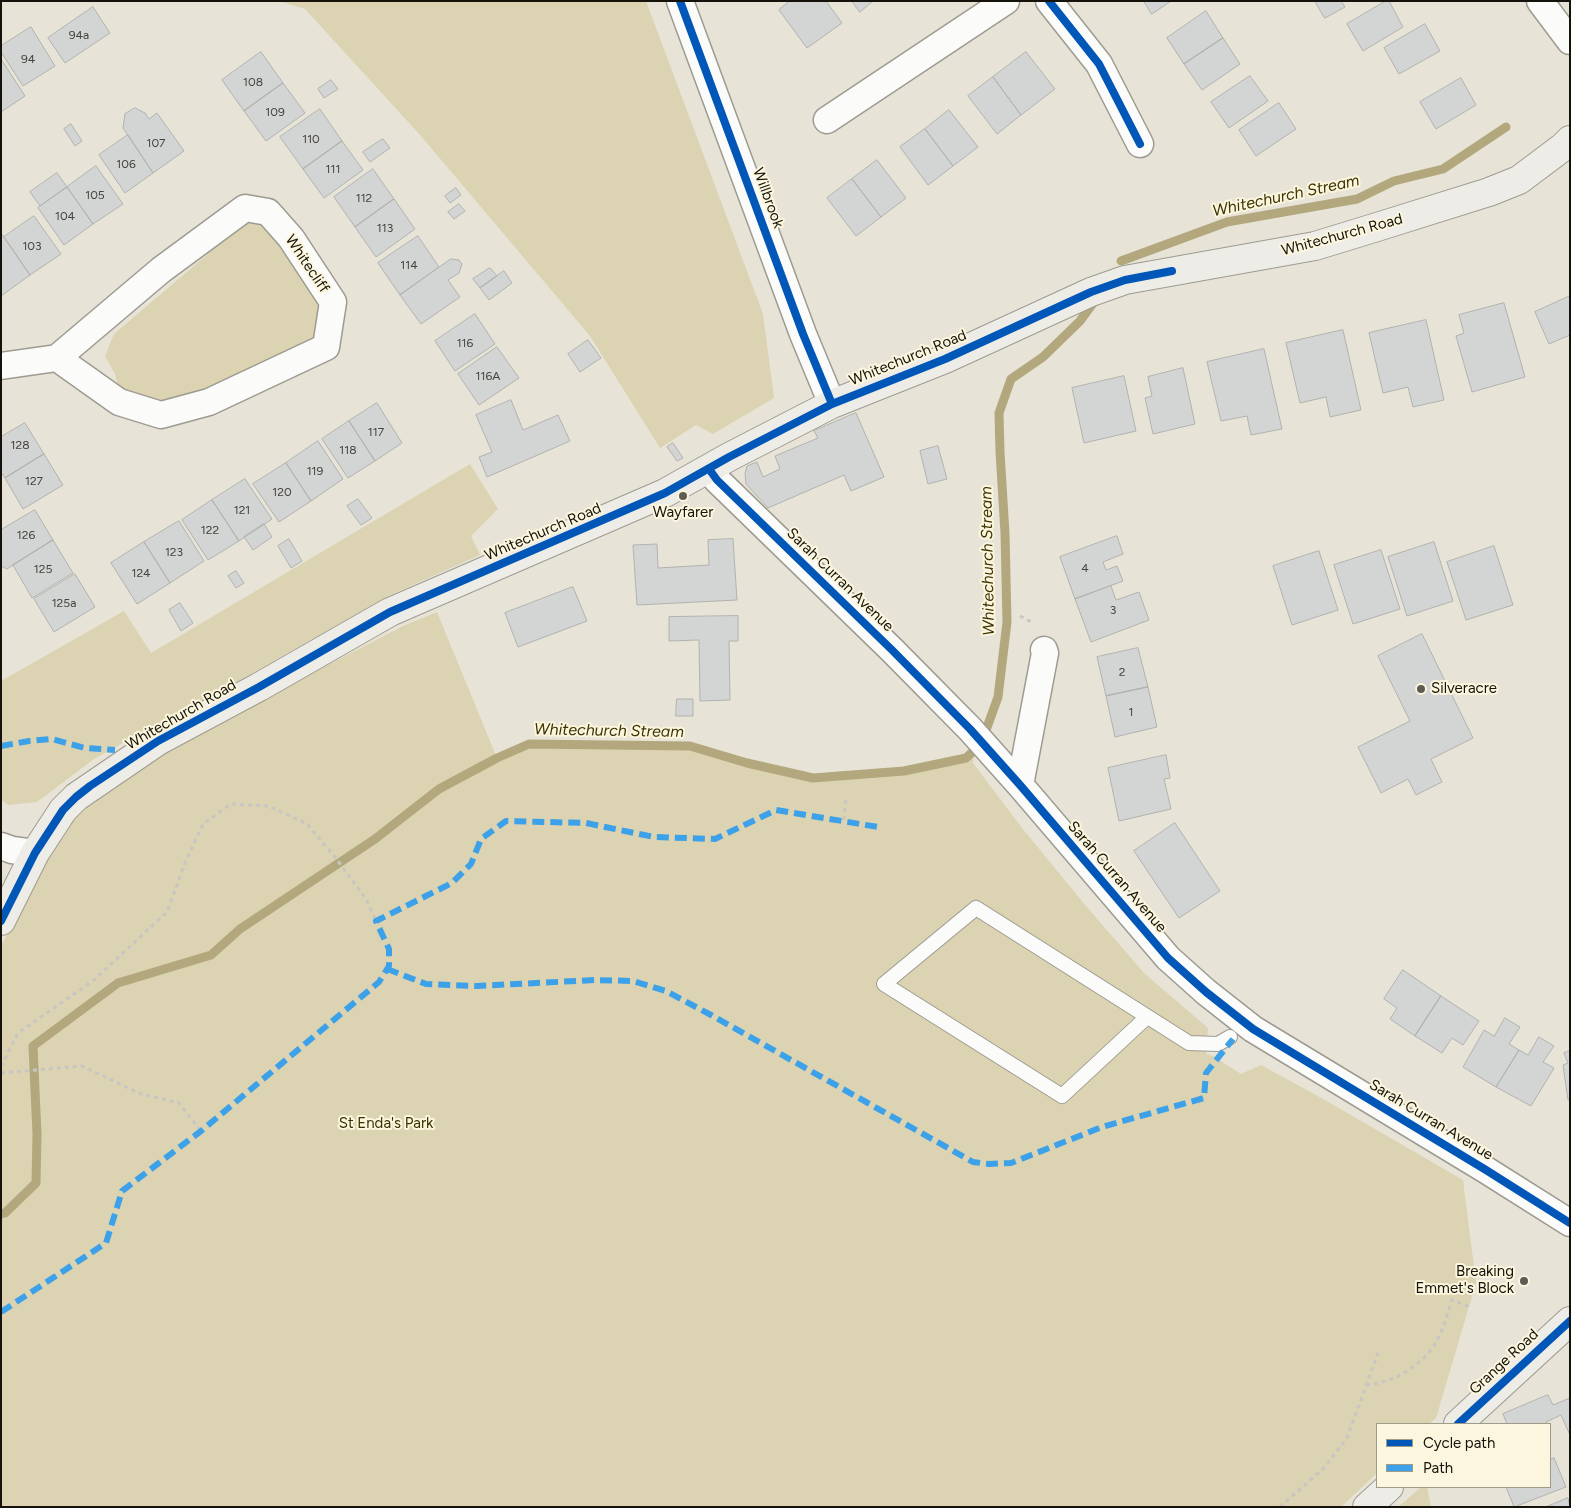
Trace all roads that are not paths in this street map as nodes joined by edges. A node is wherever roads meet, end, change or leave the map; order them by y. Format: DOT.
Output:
graph roads {
  1 [pos="680,1"];
  2 [pos="1006,1"];
  3 [pos="1049,1"];
  4 [pos="1540,1"];
  5 [pos="1570,42"];
  6 [pos="827,120"];
  7 [pos="1570,140"];
  8 [pos="1140,144"];
  9 [pos="57,358"];
  10 [pos="1,366"];
  11 [pos="832,404"];
  12 [pos="709,469"];
  13 [pos="1044,650"];
  14 [pos="1020,785"];
  15 [pos="1,846"];
  16 [pos="35,853"];
  17 [pos="1,921"];
  18 [pos="1147,1017"];
  19 [pos="1230,1037"];
  20 [pos="1570,1223"];
  21 [pos="1570,1321"];
  22 [pos="1459,1423"];
  23 [pos="1388,1488"];
  24 [pos="1367,1507"];
  1 -- 11 [label="street, Willbrook"];
  2 -- 6 [label="street"];
  3 -- 8 [label="street"];
  4 -- 5 [label="street"];
  7 -- 11 [label="street, Whitechurch Road"];
  9 -- 9 [label="street, Whitecliff"];
  9 -- 10 [label="street"];
  11 -- 12 [label="street, Whitechurch Road"];
  12 -- 14 [label="street, Sarah Curran Avenue"];
  12 -- 16 [label="street, Whitechurch Road"];
  13 -- 14 [label="street"];
  14 -- 20 [label="street, Sarah Curran Avenue"];
  15 -- 16 [label="street"];
  16 -- 17 [label="street, Whitechurch Road"];
  18 -- 18 [label="lane"];
  18 -- 19 [label="lane"];
  21 -- 22 [label="street, Grange Road"];
  23 -- 24 [label="street"];
}
